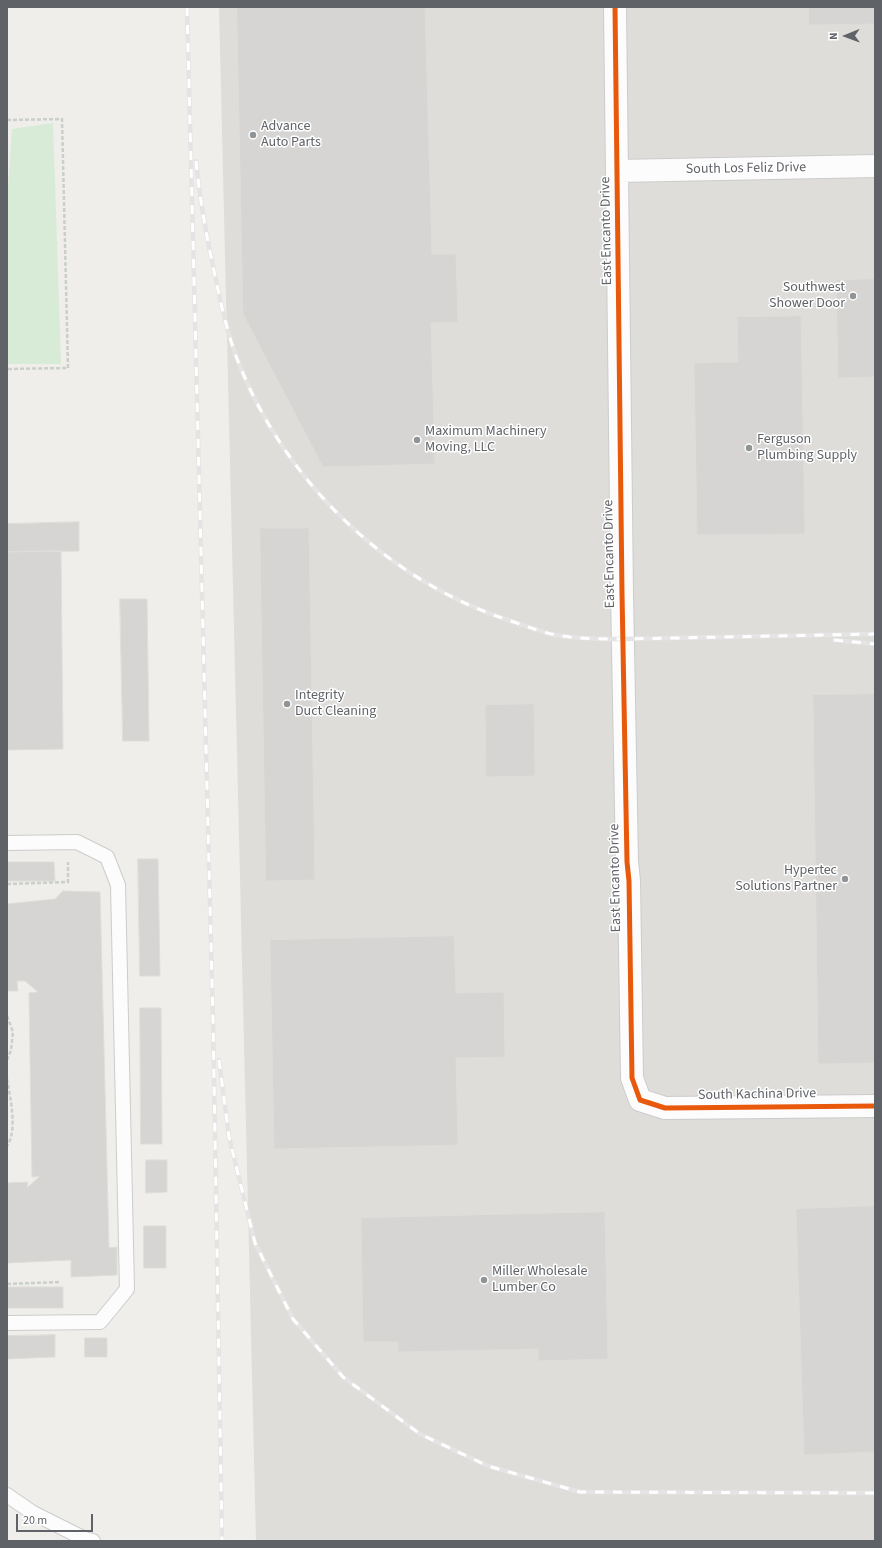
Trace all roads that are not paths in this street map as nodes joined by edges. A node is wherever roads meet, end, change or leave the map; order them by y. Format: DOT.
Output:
graph roads {
  1 [pos="615,7"];
  2 [pos="875,166"];
  3 [pos="618,171"];
  4 [pos="7,843"];
  5 [pos="640,1100"];
  6 [pos="875,1106"];
  7 [pos="7,1323"];
  8 [pos="7,1495"];
  9 [pos="93,1541"];
  1 -- 3 [label="street, East Encanto Drive"];
  2 -- 3 [label="street, South Los Feliz Drive"];
  3 -- 5 [label="street, East Encanto Drive"];
  4 -- 7 [label="lane"];
  5 -- 6 [label="street, South Kachina Drive"];
  8 -- 9 [label="lane"];
}
